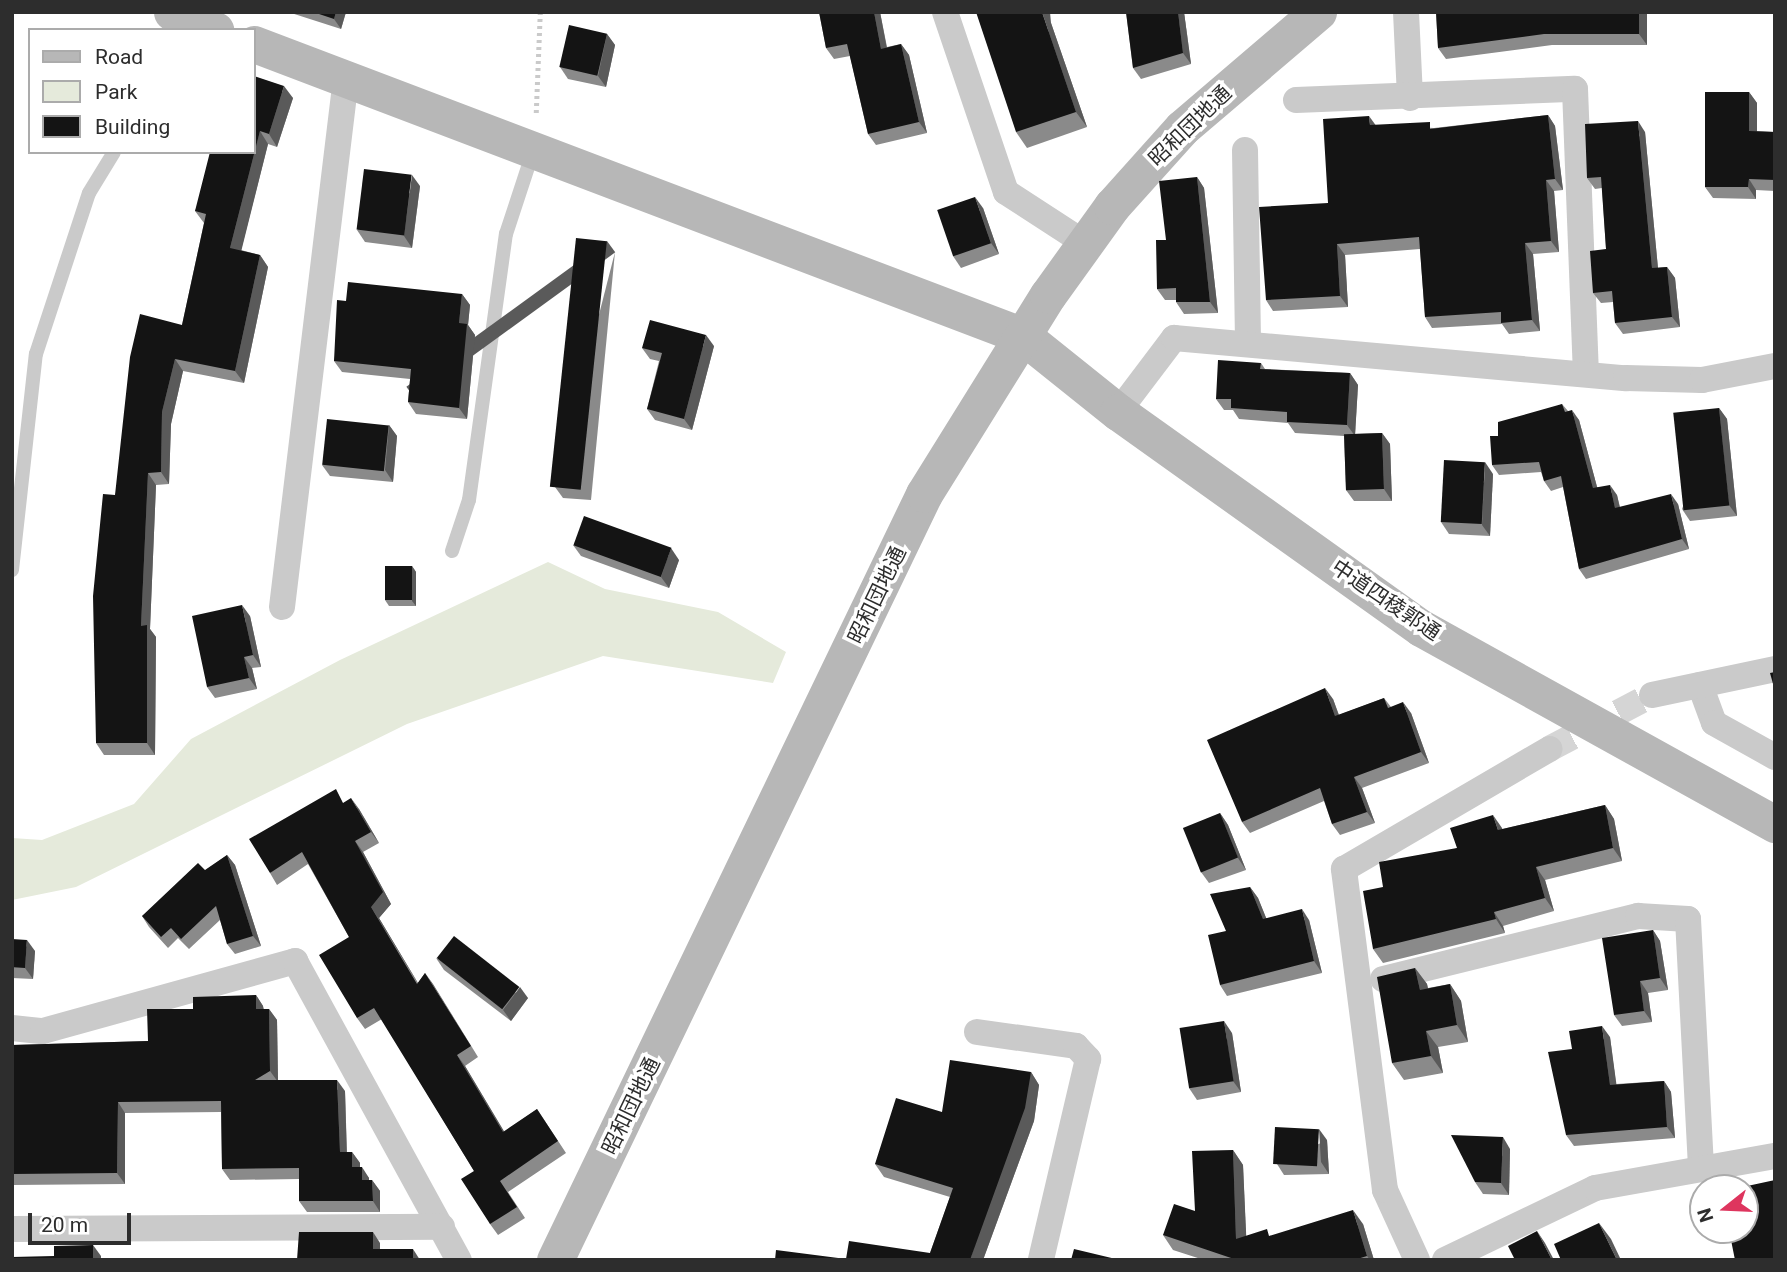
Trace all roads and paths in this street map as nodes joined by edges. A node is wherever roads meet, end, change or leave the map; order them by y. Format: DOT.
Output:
graph roads {
  1 [pos="540,12"];
  2 [pos="945,12"];
  3 [pos="1318,12"];
  4 [pos="1406,12"];
  5 [pos="256,45"];
  6 [pos="346,78"];
  7 [pos="1410,98"];
  8 [pos="1296,100"];
  9 [pos="535,146"];
  10 [pos="1245,149"];
  11 [pos="113,154"];
  12 [pos="1083,242"];
  13 [pos="1023,336"];
  14 [pos="1248,342"];
  15 [pos="1775,366"];
  16 [pos="1586,370"];
  17 [pos="1118,412"];
  18 [pos="452,551"];
  19 [pos="12,570"];
  20 [pos="282,607"];
  21 [pos="1775,669"];
  22 [pos="1700,685"];
  23 [pos="1652,695"];
  24 [pos="1549,749"];
  25 [pos="1775,757"];
  26 [pos="1775,824"];
  27 [pos="1378,980"];
  28 [pos="12,1028"];
  29 [pos="977,1032"];
  30 [pos="1775,1156"];
  31 [pos="1701,1167"];
  32 [pos="442,1227"];
  33 [pos="12,1229"];
  34 [pos="460,1260"];
  35 [pos="555,1260"];
  36 [pos="1041,1260"];
  37 [pos="1417,1260"];
  38 [pos="1446,1260"];
  1 -- 9 [label="path"];
  2 -- 12 [label="street"];
  3 -- 12 [label="street, 昭和団地通"];
  4 -- 7 [label="street"];
  5 -- 6 [label="street, 中道四稜郭通"];
  6 -- 9 [label="street, 中道四稜郭通"];
  6 -- 20 [label="street"];
  7 -- 8 [label="street"];
  7 -- 16 [label="street"];
  9 -- 13 [label="street, 中道四稜郭通"];
  9 -- 18 [label="lane"];
  10 -- 14 [label="street"];
  11 -- 19 [label="lane"];
  12 -- 13 [label="street, 昭和団地通"];
  13 -- 17 [label="street, 中道四稜郭通"];
  13 -- 35 [label="street, 昭和団地通"];
  14 -- 16 [label="street"];
  14 -- 17 [label="street"];
  15 -- 16 [label="street"];
  17 -- 26 [label="street, 中道四稜郭通"];
  21 -- 22 [label="street"];
  22 -- 23 [label="street"];
  22 -- 25 [label="street"];
  24 -- 37 [label="street"];
  27 -- 31 [label="street"];
  28 -- 32 [label="street"];
  29 -- 36 [label="street"];
  30 -- 31 [label="street"];
  31 -- 38 [label="street"];
  32 -- 33 [label="street"];
  32 -- 34 [label="street"];
}
